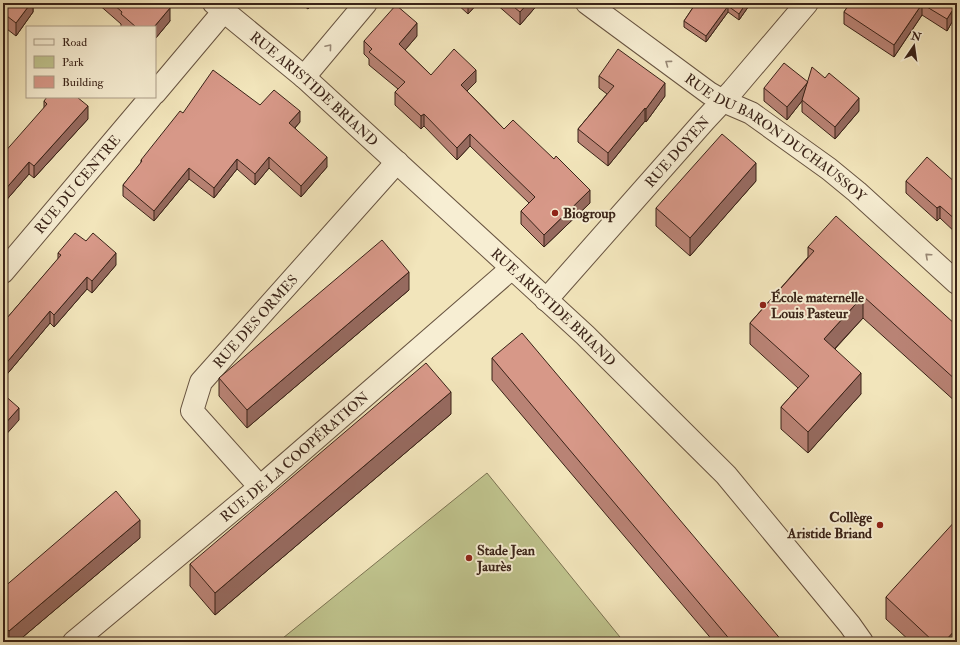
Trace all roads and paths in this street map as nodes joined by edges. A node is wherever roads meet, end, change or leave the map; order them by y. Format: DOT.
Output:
graph roads {
  1 [pos="366,3"];
  2 [pos="586,3"];
  3 [pos="807,3"];
  4 [pos="219,7"];
  5 [pos="304,77"];
  6 [pos="156,92"];
  7 [pos="150,98"];
  8 [pos="723,101"];
  9 [pos="397,162"];
  10 [pos="512,268"];
  11 [pos="3,272"];
  12 [pos="957,282"];
  13 [pos="546,300"];
  14 [pos="260,487"];
  15 [pos="74,642"];
  16 [pos="862,642"];
  5 -- 1 [label="street, one-way"];
  8 -- 2 [label="street, RUE DU BARON DUCHAUSSOY, one-way"];
  3 -- 8 [label="street, RUE DOYEN"];
  4 -- 5 [label="street, RUE ARISTIDE BRIAND"];
  4 -- 6 [label="street"];
  5 -- 9 [label="street, RUE ARISTIDE BRIAND"];
  7 -- 11 [label="street, RUE DU CENTRE"];
  12 -- 8 [label="street, RUE DU BARON DUCHAUSSOY, one-way"];
  8 -- 13 [label="street, RUE DOYEN"];
  9 -- 10 [label="street, RUE ARISTIDE BRIAND"];
  9 -- 14 [label="street, RUE DES ORMES"];
  10 -- 13 [label="street, RUE ARISTIDE BRIAND"];
  10 -- 14 [label="street, RUE DE LA COOPÉRATION"];
  13 -- 16 [label="street, RUE ARISTIDE BRIAND"];
  14 -- 15 [label="street, RUE DE LA COOPÉRATION"];
}
